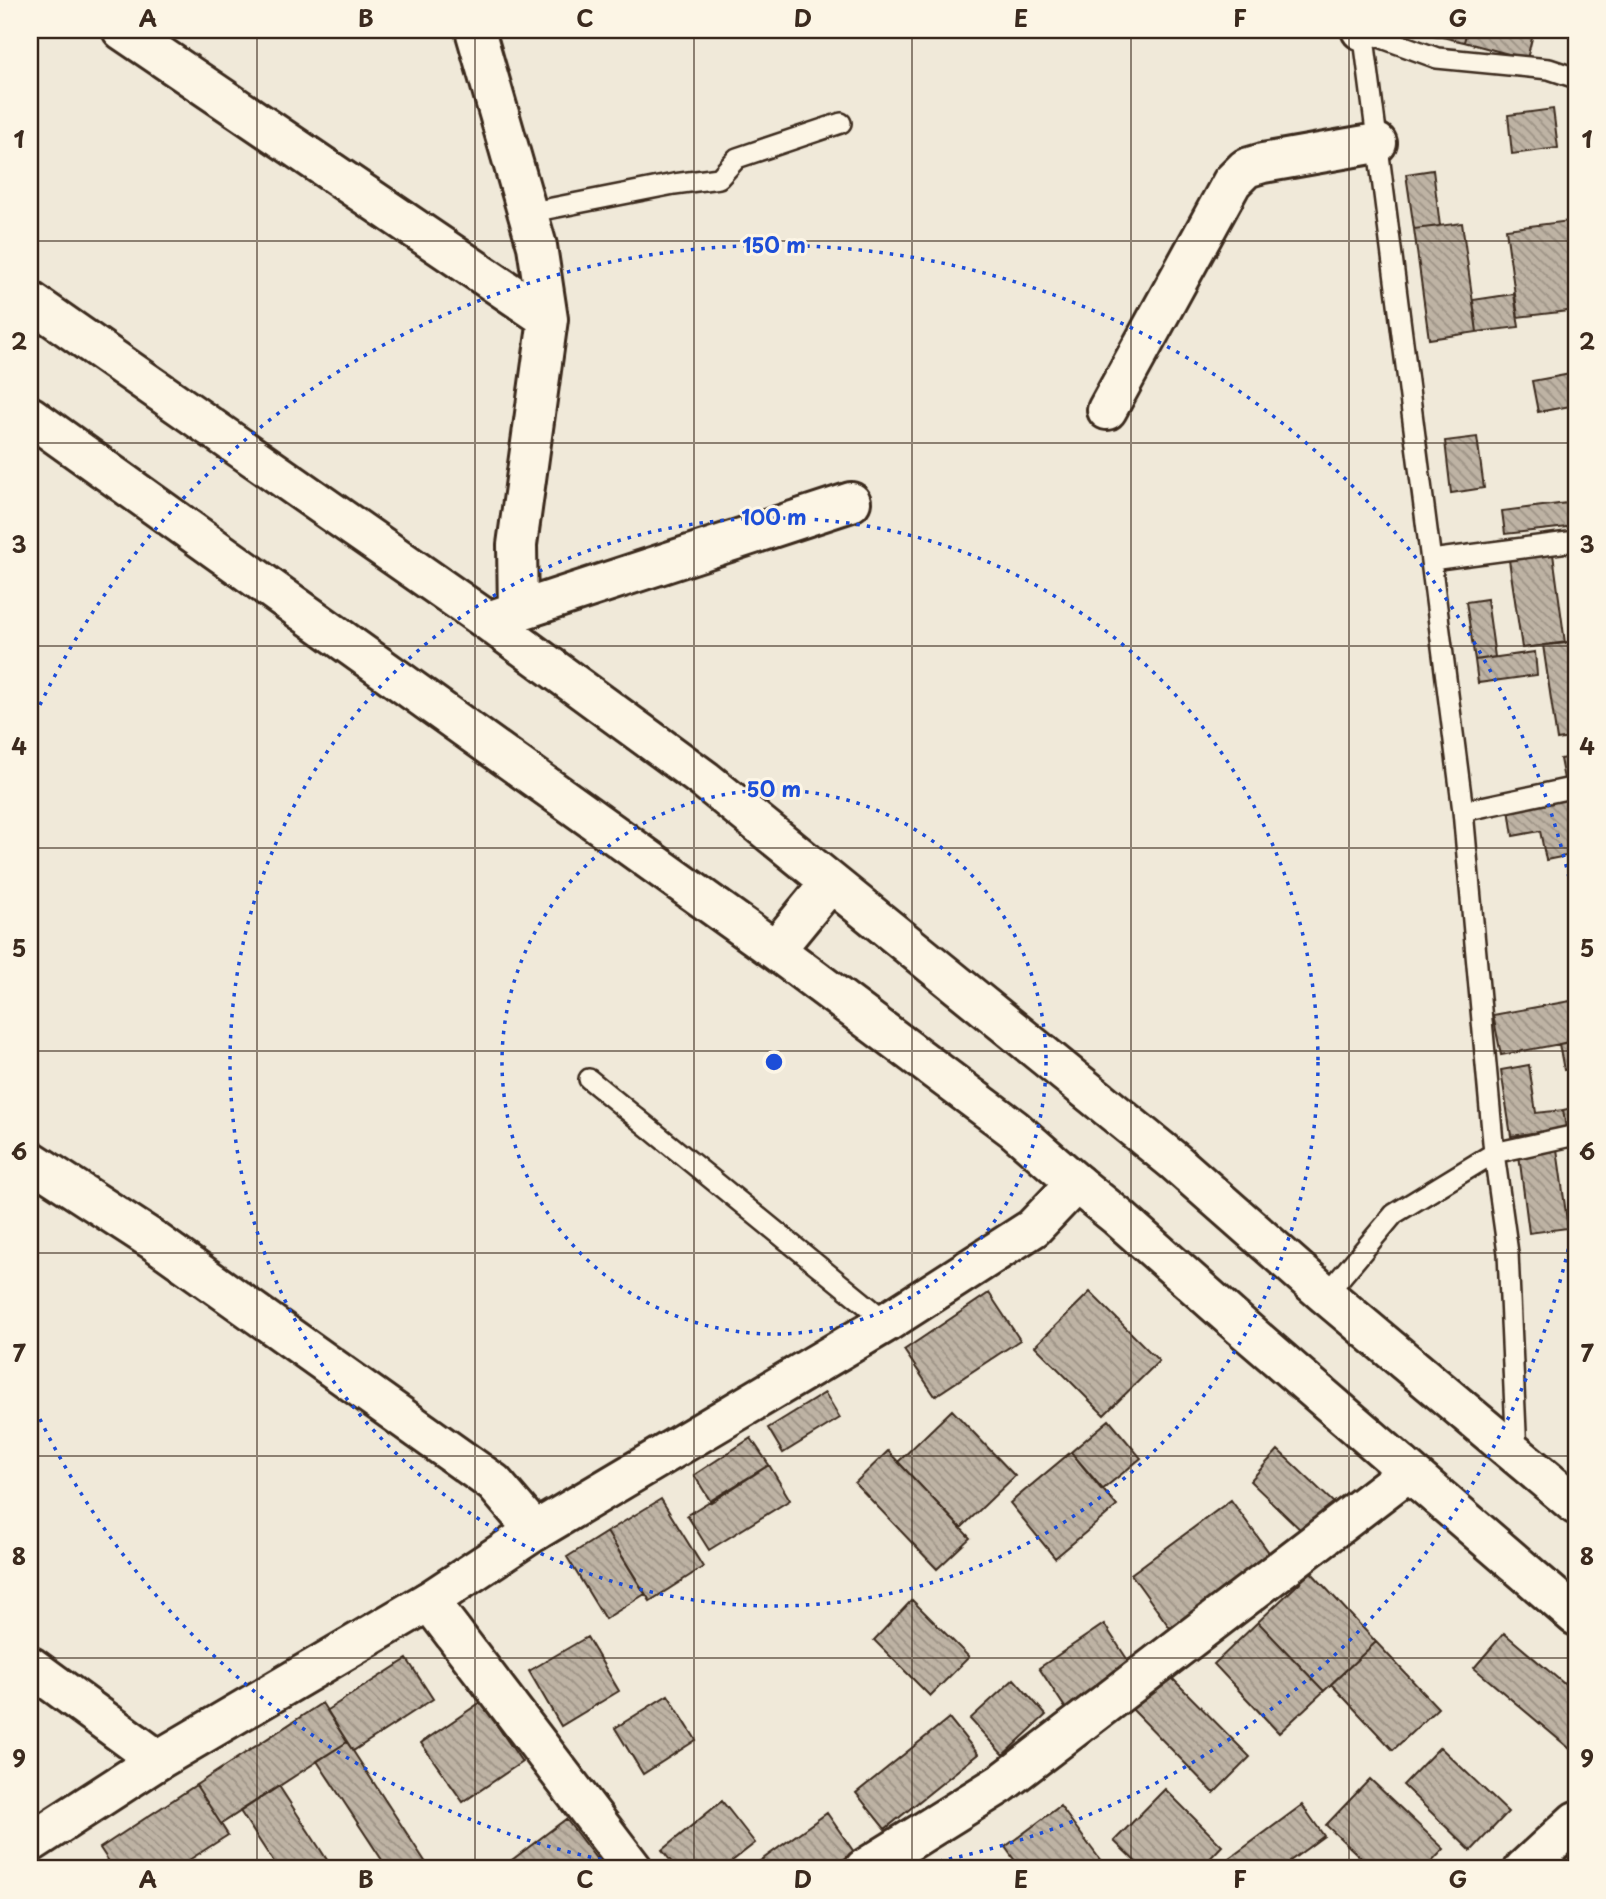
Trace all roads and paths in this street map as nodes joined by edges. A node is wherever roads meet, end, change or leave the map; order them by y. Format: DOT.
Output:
graph roads {
  1 [pos="122,30"];
  2 [pos="475,30"];
  3 [pos="1362,30"];
  4 [pos="1576,78"];
  5 [pos="841,123"];
  6 [pos="1377,143"];
  7 [pos="527,213"];
  8 [pos="30,301"];
  9 [pos="548,319"];
  10 [pos="1107,410"];
  11 [pos="30,416"];
  12 [pos="851,502"];
  13 [pos="1576,541"];
  14 [pos="1431,560"];
  15 [pos="503,616"];
  16 [pos="1576,787"];
  17 [pos="1463,811"];
  18 [pos="830,883"];
  19 [pos="775,950"];
  20 [pos="589,1079"];
  21 [pos="1576,1135"];
  22 [pos="1494,1153"];
  23 [pos="30,1160"];
  24 [pos="1076,1183"];
  25 [pos="1326,1295"];
  26 [pos="887,1322"];
  27 [pos="1517,1455"];
  28 [pos="1408,1472"];
  29 [pos="1576,1505"];
  30 [pos="535,1531"];
  31 [pos="429,1601"];
  32 [pos="1576,1616"];
  33 [pos="30,1666"];
  34 [pos="158,1760"];
  35 [pos="1576,1821"];
  36 [pos="30,1843"];
  37 [pos="633,1869"];
  38 [pos="864,1869"];
  39 [pos="1524,1869"];
  1 -- 9 [label="street"];
  2 -- 7 [label="street"];
  3 -- 4 [label="lane"];
  3 -- 6 [label="lane"];
  5 -- 7 [label="lane"];
  6 -- 10 [label="street"];
  6 -- 14 [label="lane"];
  7 -- 9 [label="street"];
  8 -- 15 [label="street"];
  9 -- 15 [label="street"];
  11 -- 19 [label="street"];
  12 -- 15 [label="street"];
  13 -- 14 [label="lane"];
  14 -- 17 [label="lane"];
  15 -- 18 [label="street"];
  16 -- 17 [label="lane"];
  17 -- 22 [label="lane"];
  18 -- 19 [label="street"];
  18 -- 25 [label="street"];
  19 -- 24 [label="street"];
  20 -- 26 [label="lane"];
  21 -- 22 [label="lane"];
  22 -- 25 [label="lane"];
  22 -- 27 [label="lane"];
  23 -- 30 [label="street"];
  24 -- 26 [label="street"];
  24 -- 28 [label="street"];
  25 -- 27 [label="street"];
  26 -- 30 [label="street"];
  27 -- 29 [label="street"];
  28 -- 32 [label="street"];
  28 -- 38 [label="street"];
  30 -- 31 [label="street"];
  31 -- 34 [label="street"];
  31 -- 37 [label="street"];
  33 -- 34 [label="street"];
  34 -- 36 [label="street"];
  35 -- 39 [label="street"];
}
